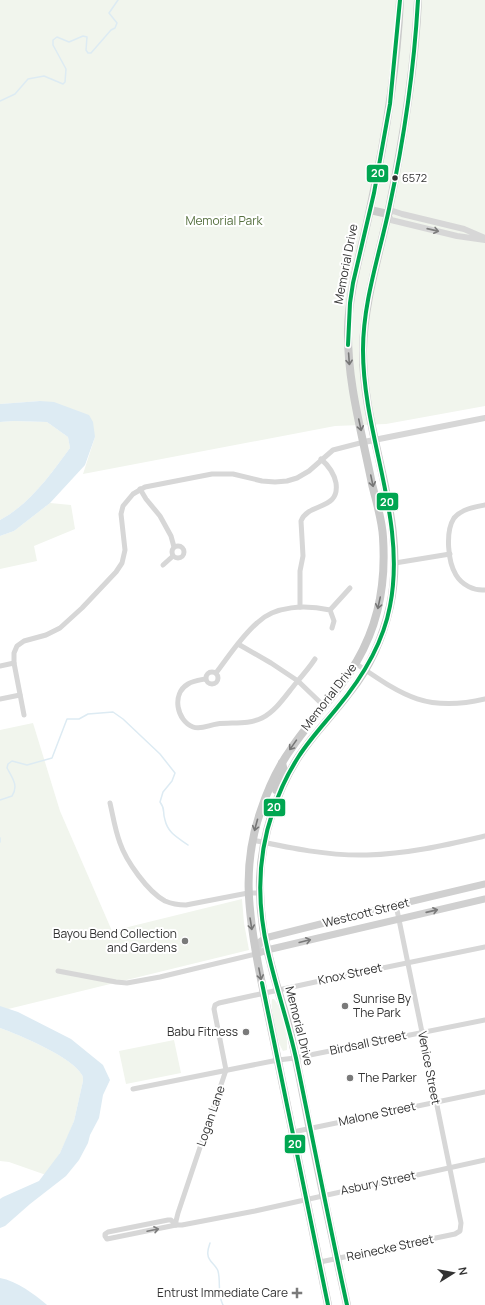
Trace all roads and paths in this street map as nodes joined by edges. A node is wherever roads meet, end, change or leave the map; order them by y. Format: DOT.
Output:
graph roads {
  1 [pos="400,0"];
  2 [pos="418,0"];
  3 [pos="370,210"];
  4 [pos="388,214"];
  5 [pos="485,239"];
  6 [pos="485,418"];
  7 [pos="375,440"];
  8 [pos="364,442"];
  9 [pos="321,459"];
  10 [pos="140,489"];
  11 [pos="485,505"];
  12 [pos="383,535"];
  13 [pos="174,547"];
  14 [pos="450,554"];
  15 [pos="173,556"];
  16 [pos="395,564"];
  17 [pos="163,565"];
  18 [pos="350,588"];
  19 [pos="485,590"];
  20 [pos="300,607"];
  21 [pos="330,610"];
  22 [pos="373,626"];
  23 [pos="332,628"];
  24 [pos="384,630"];
  25 [pos="238,644"];
  26 [pos="315,659"];
  27 [pos="14,663"];
  28 [pos="355,663"];
  29 [pos="0,666"];
  30 [pos="365,670"];
  31 [pos="216,673"];
  32 [pos="205,679"];
  33 [pos="298,681"];
  34 [pos="20,695"];
  35 [pos="0,699"];
  36 [pos="485,699"];
  37 [pos="324,706"];
  38 [pos="334,712"];
  39 [pos="24,715"];
  40 [pos="282,763"];
  41 [pos="278,798"];
  42 [pos="110,803"];
  43 [pos="485,836"];
  44 [pos="252,840"];
  45 [pos="264,843"];
  46 [pos="485,884"];
  47 [pos="248,893"];
  48 [pos="260,893"];
  49 [pos="485,899"];
  50 [pos="396,905"];
  51 [pos="399,919"];
  52 [pos="334,920"];
  53 [pos="337,933"];
  54 [pos="265,938"];
  55 [pos="485,947"];
  56 [pos="267,950"];
  57 [pos="256,954"];
  58 [pos="408,962"];
  59 [pos="58,971"];
  60 [pos="278,990"];
  61 [pos="264,994"];
  62 [pos="215,1005"];
  63 [pos="485,1020"];
  64 [pos="422,1032"];
  65 [pos="295,1058"];
  66 [pos="278,1060"];
  67 [pos="226,1070"];
  68 [pos="133,1089"];
  69 [pos="485,1092"];
  70 [pos="436,1102"];
  71 [pos="310,1128"];
  72 [pos="293,1132"];
  73 [pos="485,1160"];
  74 [pos="450,1168"];
  75 [pos="324,1195"];
  76 [pos="306,1199"];
  77 [pos="176,1225"];
  78 [pos="132,1227"];
  79 [pos="460,1231"];
  80 [pos="133,1234"];
  81 [pos="337,1259"];
  82 [pos="320,1262"];
  83 [pos="328,1305"];
  84 [pos="347,1305"];
  1 -- 3 [label="main road, Memorial Drive"];
  2 -- 4 [label="main road, Memorial Drive"];
  3 -- 4 [label="main road"];
  3 -- 8 [label="main road, Memorial Drive, one-way"];
  4 -- 5 [label="street"];
  4 -- 7 [label="main road, Memorial Drive"];
  6 -- 7 [label="street"];
  7 -- 8 [label="street"];
  7 -- 16 [label="main road, Memorial Drive"];
  8 -- 9 [label="street"];
  8 -- 12 [label="main road, Memorial Drive, one-way"];
  9 -- 10 [label="street"];
  9 -- 20 [label="street"];
  10 -- 13 [label="street"];
  10 -- 27 [label="street"];
  11 -- 14 [label="street"];
  12 -- 16 [label="main road"];
  12 -- 22 [label="main road, Memorial Drive, one-way"];
  13 -- 15 [label="street"];
  13 -- 15 [label="street"];
  14 -- 16 [label="street"];
  14 -- 19 [label="street"];
  15 -- 17 [label="street"];
  16 -- 24 [label="main road, Memorial Drive"];
  18 -- 21 [label="street"];
  20 -- 21 [label="street"];
  20 -- 25 [label="street"];
  21 -- 23 [label="street"];
  22 -- 24 [label="main road"];
  22 -- 28 [label="main road, Memorial Drive"];
  24 -- 30 [label="main road, Memorial Drive"];
  25 -- 31 [label="street"];
  25 -- 33 [label="street"];
  26 -- 33 [label="street"];
  27 -- 29 [label="street"];
  27 -- 34 [label="street"];
  28 -- 30 [label="street"];
  28 -- 37 [label="main road, Memorial Drive"];
  30 -- 36 [label="street"];
  30 -- 38 [label="main road, Memorial Drive"];
  31 -- 32 [label="street"];
  31 -- 32 [label="street"];
  32 -- 33 [label="street"];
  33 -- 37 [label="street"];
  34 -- 35 [label="street"];
  34 -- 39 [label="street"];
  37 -- 38 [label="main road"];
  37 -- 40 [label="main road, Memorial Drive, one-way"];
  38 -- 41 [label="main road, Memorial Drive"];
  40 -- 41 [label="main road"];
  40 -- 44 [label="main road, Memorial Drive, one-way"];
  41 -- 45 [label="main road, Memorial Drive"];
  42 -- 47 [label="street"];
  43 -- 45 [label="street"];
  44 -- 45 [label="street"];
  44 -- 47 [label="main road, Memorial Drive"];
  45 -- 48 [label="main road, Memorial Drive"];
  46 -- 50 [label="main road, Westcott Street"];
  47 -- 48 [label="street"];
  47 -- 57 [label="main road, Memorial Drive, one-way"];
  48 -- 54 [label="main road, Memorial Drive"];
  51 -- 49 [label="main road, Westcott Street, one-way"];
  50 -- 51 [label="street, Venice Street"];
  50 -- 52 [label="main road, Westcott Street"];
  51 -- 53 [label="main road, Westcott Street"];
  51 -- 58 [label="street, Venice Street"];
  52 -- 53 [label="main road"];
  52 -- 54 [label="main road, Westcott Street"];
  56 -- 53 [label="main road, Westcott Street, one-way"];
  54 -- 56 [label="main road, Memorial Drive"];
  54 -- 57 [label="main road"];
  55 -- 58 [label="street, Knox Street"];
  56 -- 57 [label="main road, Westcott Street"];
  56 -- 60 [label="main road, Memorial Drive"];
  57 -- 59 [label="street, Westcott Street"];
  57 -- 61 [label="main road, Memorial Drive, one-way"];
  58 -- 60 [label="street, Knox Street"];
  58 -- 64 [label="street, Venice Street"];
  60 -- 61 [label="street, Knox Street"];
  60 -- 65 [label="main road, Memorial Drive"];
  61 -- 62 [label="street, Knox Street"];
  61 -- 66 [label="main road, Memorial Drive"];
  62 -- 67 [label="street, Logan Lane"];
  63 -- 64 [label="street, Birdsall Street"];
  64 -- 65 [label="street, Birdsall Street"];
  64 -- 70 [label="street, Venice Street"];
  65 -- 66 [label="street, Birdsall Street"];
  65 -- 71 [label="main road, Memorial Drive"];
  66 -- 67 [label="street, Birdsall Street"];
  66 -- 72 [label="main road, Memorial Drive"];
  67 -- 68 [label="street, Birdsall Street"];
  67 -- 77 [label="street, Logan Lane"];
  69 -- 70 [label="street, Malone Street"];
  70 -- 71 [label="street, Malone Street"];
  70 -- 74 [label="street, Venice Street"];
  71 -- 72 [label="street, Malone Street"];
  71 -- 75 [label="main road, Memorial Drive"];
  72 -- 76 [label="main road, Memorial Drive"];
  73 -- 74 [label="street, Asbury Street"];
  74 -- 75 [label="street, Asbury Street"];
  74 -- 79 [label="street, Venice Street"];
  75 -- 76 [label="street, Asbury Street"];
  75 -- 81 [label="main road, Memorial Drive"];
  76 -- 77 [label="street, Asbury Street"];
  76 -- 82 [label="main road, Memorial Drive"];
  77 -- 78 [label="street"];
  80 -- 77 [label="street, one-way"];
  78 -- 80 [label="street"];
  78 -- 80 [label="street"];
  79 -- 81 [label="street, Reinecke Street"];
  81 -- 82 [label="street, Reinecke Street"];
  81 -- 84 [label="main road, Memorial Drive"];
  82 -- 83 [label="main road, Memorial Drive"];
}
